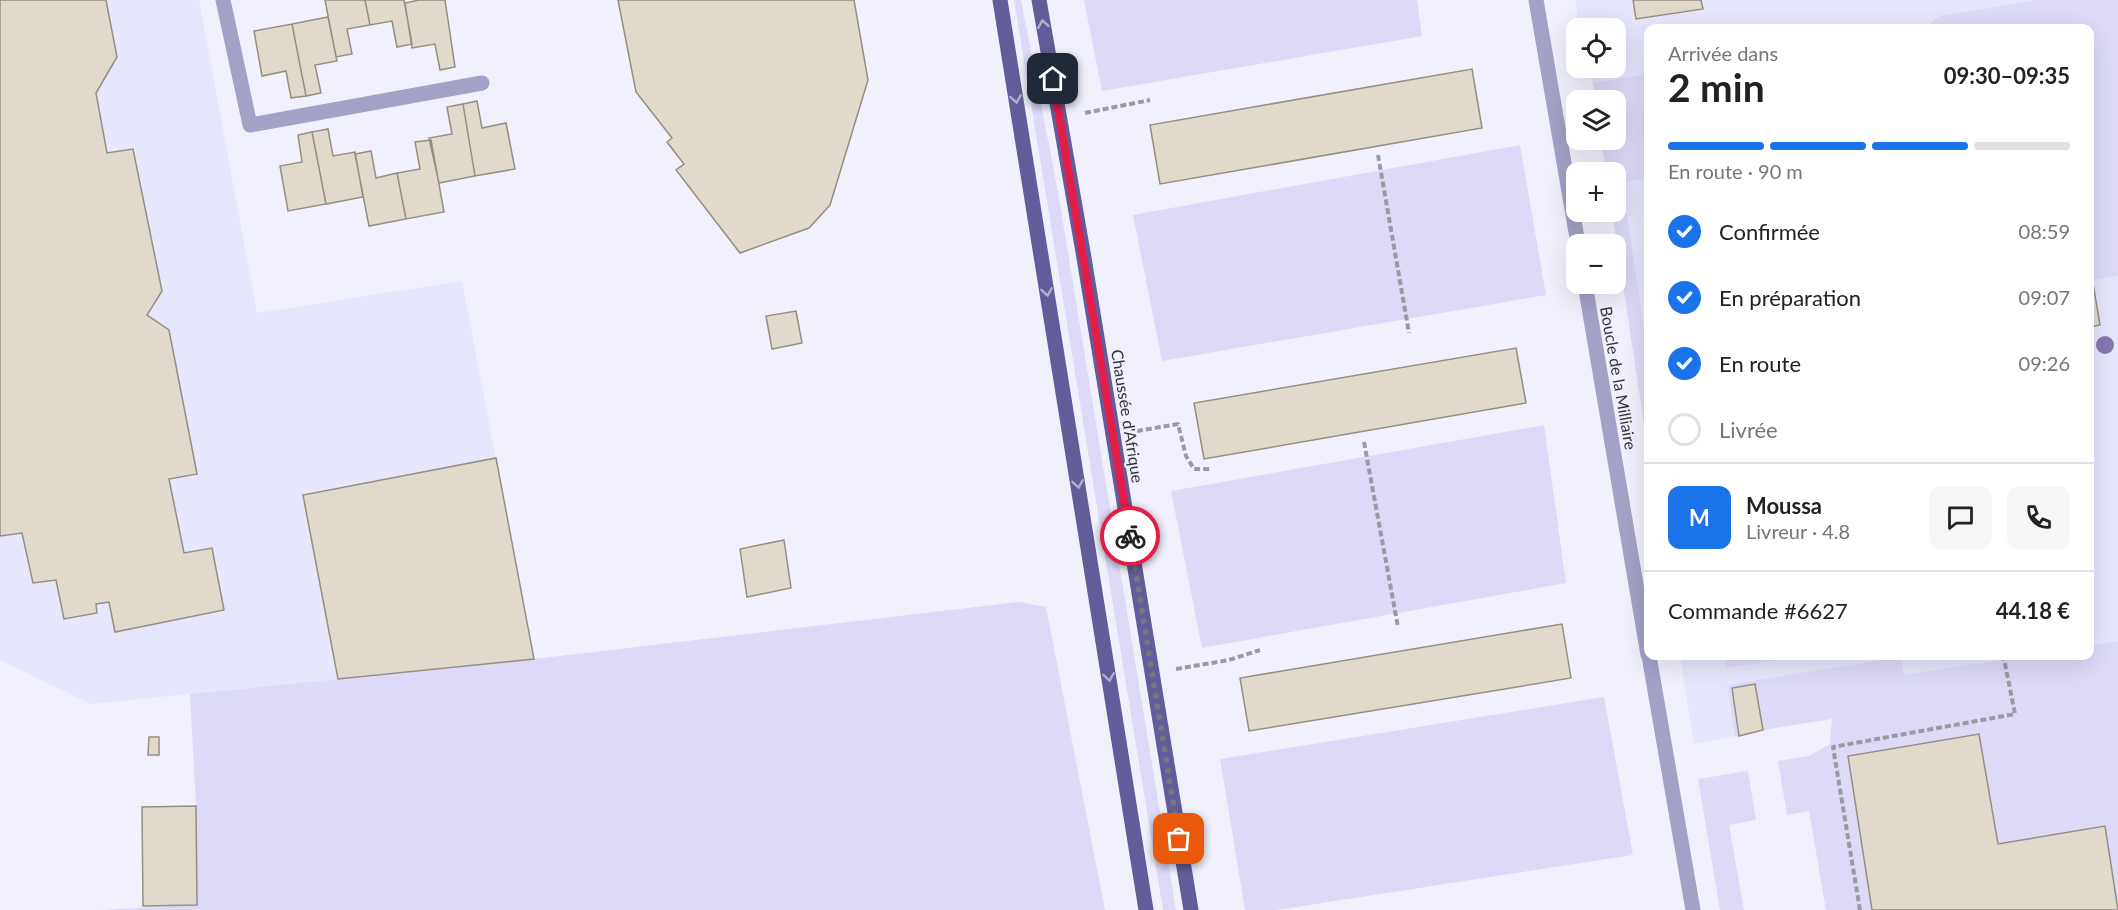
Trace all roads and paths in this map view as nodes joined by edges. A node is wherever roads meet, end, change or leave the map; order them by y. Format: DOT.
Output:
graph roads {
  1 [pos="223,0"];
  2 [pos="1000,0"];
  3 [pos="1039,0"];
  4 [pos="1536,0"];
  5 [pos="482,82"];
  6 [pos="1150,100"];
  7 [pos="1078,114"];
  8 [pos="1378,155"];
  9 [pos="1576,234"];
  10 [pos="1587,294"];
  11 [pos="1409,333"];
  12 [pos="1142,430"];
  13 [pos="1364,442"];
  14 [pos="1211,469"];
  15 [pos="1644,626"];
  16 [pos="1398,627"];
  17 [pos="1260,650"];
  18 [pos="1650,660"];
  19 [pos="2004,660"];
  20 [pos="1183,667"];
  21 [pos="1146,910"];
  22 [pos="1191,910"];
  23 [pos="1693,910"];
  24 [pos="1860,910"];
  1 -- 5 [label="street"];
  2 -- 21 [label="main road, one-way"];
  22 -- 3 [label="main road, Chaussée d'Afrique, one-way"];
  4 -- 9 [label="street"];
  6 -- 7 [label="path"];
  8 -- 11 [label="path"];
  10 -- 15 [label="street, Boucle de la Milliaire"];
  12 -- 14 [label="path"];
  13 -- 16 [label="path"];
  17 -- 20 [label="path"];
  18 -- 23 [label="street, Boucle de la Milliaire"];
  19 -- 24 [label="path"];
}
